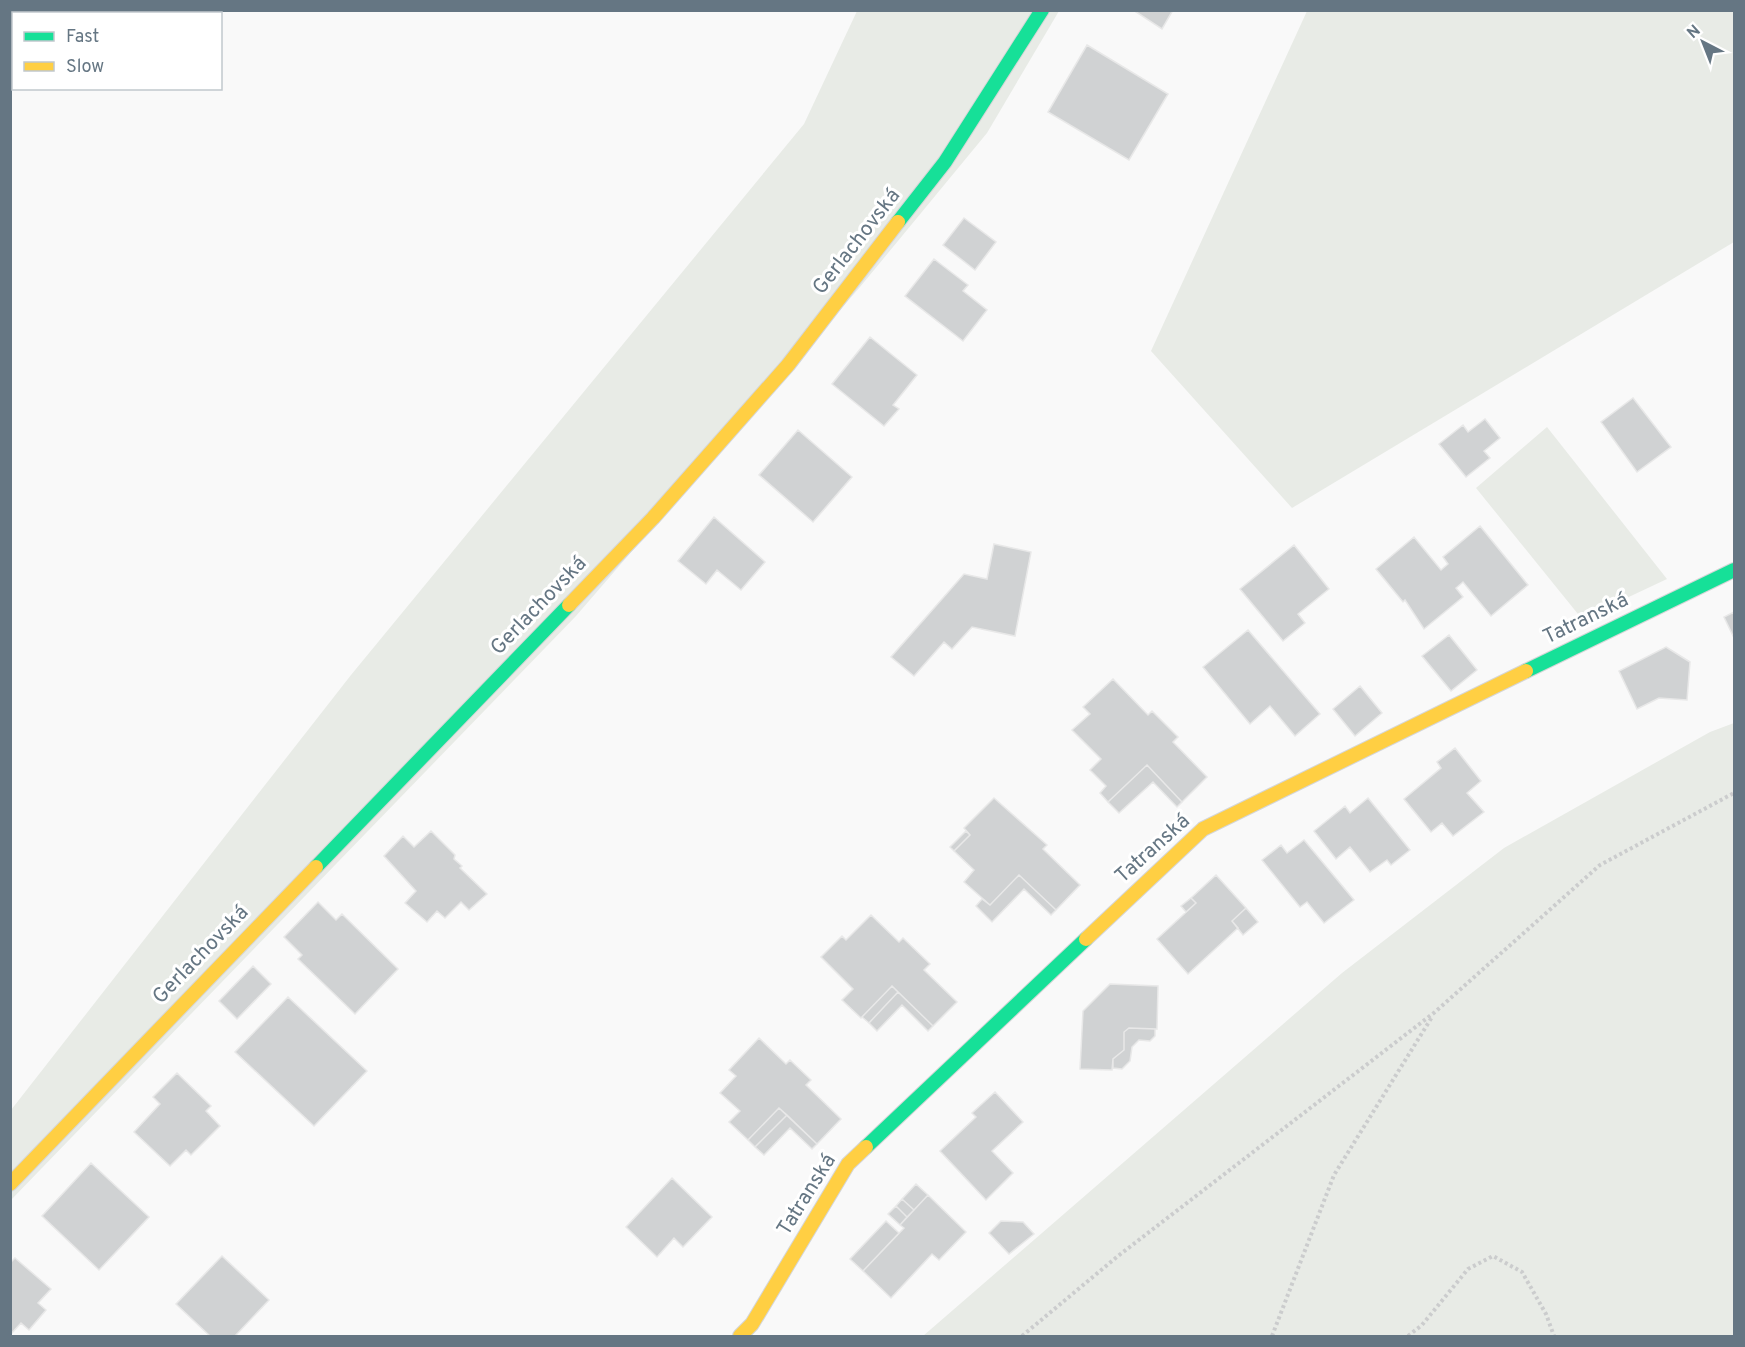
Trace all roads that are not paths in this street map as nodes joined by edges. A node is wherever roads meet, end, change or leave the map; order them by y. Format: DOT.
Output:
graph roads {
  1 [pos="1042,10"];
  2 [pos="1734,570"];
  3 [pos="10,1184"];
  4 [pos="740,1336"];
  1 -- 3 [label="street, Gerlachovská"];
  2 -- 4 [label="street, Tatranská"];
}
